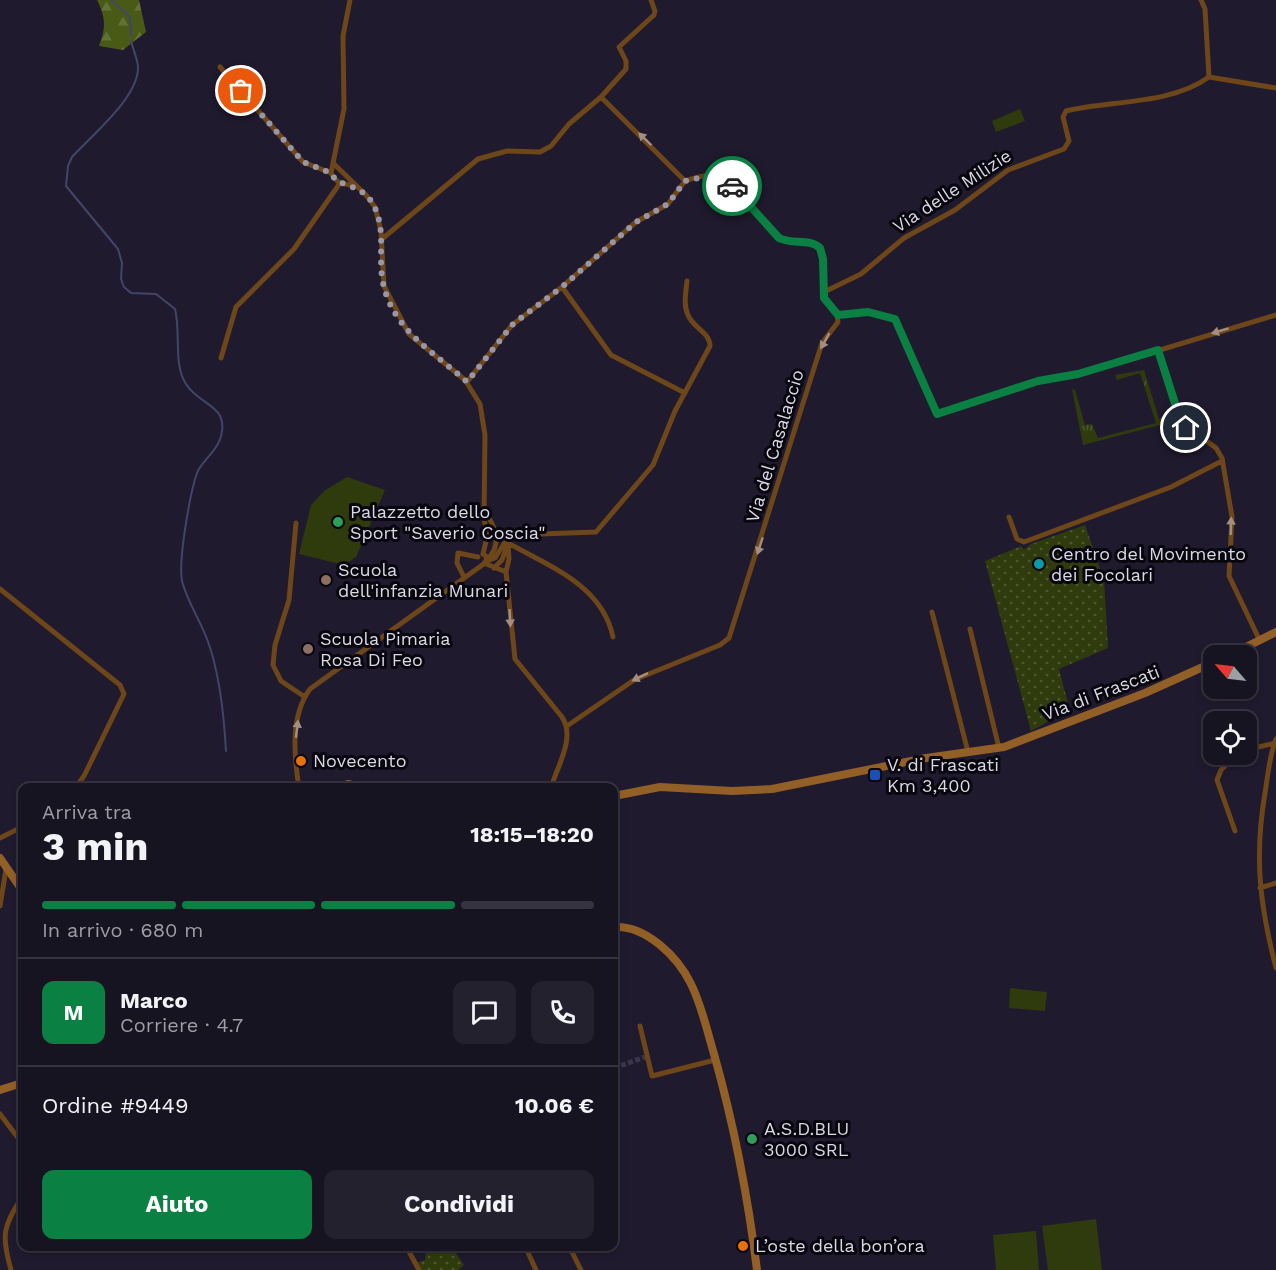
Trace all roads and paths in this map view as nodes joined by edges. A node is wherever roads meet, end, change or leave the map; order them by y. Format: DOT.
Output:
graph roads {
  1 [pos="350,0"];
  2 [pos="651,0"];
  3 [pos="1201,0"];
  4 [pos="220,67"];
  5 [pos="1209,77"];
  6 [pos="1276,88"];
  7 [pos="601,96"];
  8 [pos="333,163"];
  9 [pos="331,173"];
  10 [pos="685,181"];
  11 [pos="340,183"];
  12 [pos="356,186"];
  13 [pos="382,239"];
  14 [pos="687,281"];
  15 [pos="562,287"];
  16 [pos="824,292"];
  17 [pos="838,315"];
  18 [pos="1276,315"];
  19 [pos="1158,350"];
  20 [pos="220,358"];
  21 [pos="467,382"];
  22 [pos="685,393"];
  23 [pos="1222,461"];
  24 [pos="1009,517"];
  25 [pos="487,518"];
  26 [pos="296,523"];
  27 [pos="509,540"];
  28 [pos="481,555"];
  29 [pos="485,562"];
  30 [pos="494,568"];
  31 [pos="506,572"];
  32 [pos="464,577"];
  33 [pos="0,589"];
  34 [pos="932,612"];
  35 [pos="970,628"];
  36 [pos="1276,632"];
  37 [pos="613,637"];
  38 [pos="1260,640"];
  39 [pos="1250,645"];
  40 [pos="1203,667"];
  41 [pos="305,697"];
  42 [pos="567,726"];
  43 [pos="1275,741"];
  44 [pos="1257,747"];
  45 [pos="999,748"];
  46 [pos="968,752"];
  47 [pos="1226,765"];
  48 [pos="79,783"];
  49 [pos="298,783"];
  50 [pos="552,783"];
  51 [pos="618,795"];
  52 [pos="18,829"];
  53 [pos="1235,831"];
  54 [pos="0,838"];
  55 [pos="0,858"];
  56 [pos="6,867"];
  57 [pos="1276,883"];
  58 [pos="18,884"];
  59 [pos="1260,888"];
  60 [pos="0,906"];
  61 [pos="618,927"];
  62 [pos="1276,968"];
  63 [pos="640,1026"];
  64 [pos="716,1060"];
  65 [pos="18,1084"];
  66 [pos="0,1090"];
  67 [pos="0,1114"];
  68 [pos="18,1138"];
  69 [pos="18,1206"];
  70 [pos="409,1251"];
  71 [pos="527,1251"];
  72 [pos="572,1251"];
  73 [pos="11,1270"];
  74 [pos="419,1270"];
  75 [pos="536,1270"];
  76 [pos="581,1270"];
  77 [pos="757,1270"];
  1 -- 8 [label="street"];
  2 -- 7 [label="street"];
  3 -- 5 [label="street"];
  4 -- 9 [label="street"];
  5 -- 6 [label="street"];
  5 -- 16 [label="street, Via delle Milizie"];
  10 -- 7 [label="street, one-way"];
  7 -- 13 [label="street"];
  8 -- 9 [label="street"];
  8 -- 12 [label="street"];
  9 -- 11 [label="street"];
  10 -- 15 [label="street"];
  10 -- 16 [label="street"];
  11 -- 12 [label="street"];
  11 -- 20 [label="street"];
  12 -- 13 [label="street"];
  13 -- 21 [label="street"];
  14 -- 22 [label="street"];
  15 -- 21 [label="street"];
  15 -- 22 [label="street"];
  16 -- 17 [label="street"];
  17 -- 19 [label="street"];
  17 -- 42 [label="street, Via del Casalaccio, one-way"];
  18 -- 19 [label="street, one-way"];
  19 -- 23 [label="street"];
  21 -- 25 [label="street"];
  22 -- 27 [label="street"];
  23 -- 24 [label="street"];
  38 -- 23 [label="street, one-way"];
  25 -- 28 [label="street"];
  25 -- 29 [label="street"];
  26 -- 41 [label="street"];
  27 -- 29 [label="street"];
  27 -- 30 [label="street"];
  27 -- 31 [label="street"];
  27 -- 37 [label="street"];
  28 -- 29 [label="street"];
  28 -- 32 [label="street"];
  29 -- 30 [label="street"];
  29 -- 32 [label="street"];
  30 -- 31 [label="street"];
  31 -- 42 [label="street, one-way"];
  32 -- 41 [label="street"];
  33 -- 48 [label="street"];
  34 -- 46 [label="street"];
  35 -- 45 [label="street"];
  36 -- 38 [label="main road"];
  38 -- 39 [label="main road"];
  40 -- 45 [label="main road, Via di Frascati"];
  49 -- 41 [label="street, one-way"];
  42 -- 50 [label="street"];
  43 -- 44 [label="street"];
  43 -- 59 [label="street"];
  45 -- 46 [label="main road, Via di Frascati"];
  46 -- 51 [label="main road, Via di Frascati"];
  47 -- 53 [label="street"];
  52 -- 54 [label="street"];
  55 -- 56 [label="main road"];
  56 -- 58 [label="main road"];
  56 -- 60 [label="street"];
  57 -- 59 [label="street"];
  59 -- 62 [label="street"];
  61 -- 64 [label="main road"];
  63 -- 64 [label="street"];
  64 -- 77 [label="main road"];
  65 -- 66 [label="main road"];
  67 -- 68 [label="street"];
  69 -- 73 [label="street"];
  70 -- 74 [label="street"];
  71 -- 75 [label="street"];
  72 -- 76 [label="street"];
}
